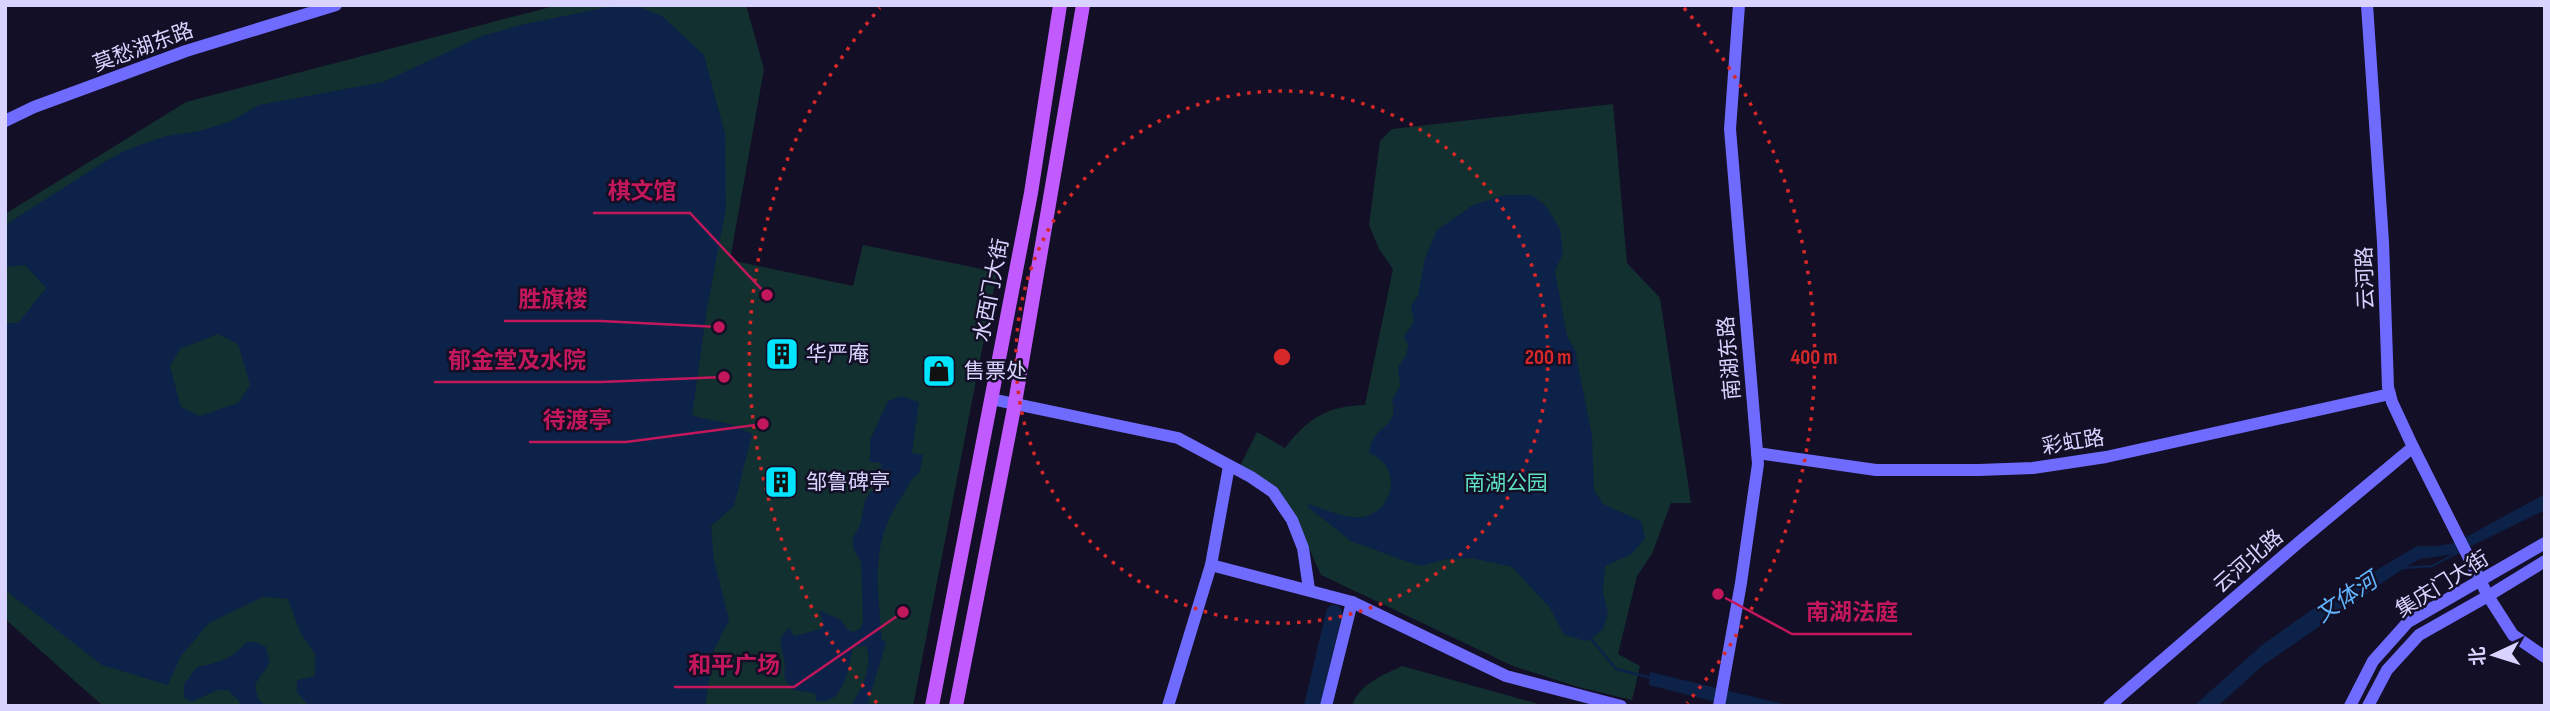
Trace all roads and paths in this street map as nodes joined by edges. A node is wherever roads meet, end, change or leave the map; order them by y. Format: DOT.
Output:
graph roads {
  1 [pos="336,5"];
  2 [pos="1060,5"];
  3 [pos="1083,5"];
  4 [pos="1739,5"];
  5 [pos="2367,5"];
  6 [pos="5,121"];
  7 [pos="2390,394"];
  8 [pos="991,398"];
  9 [pos="1015,403"];
  10 [pos="2413,447"];
  11 [pos="1757,453"];
  12 [pos="1228,467"];
  13 [pos="2545,543"];
  14 [pos="2545,561"];
  15 [pos="1211,565"];
  16 [pos="2480,582"];
  17 [pos="1309,589"];
  18 [pos="2488,596"];
  19 [pos="1352,602"];
  20 [pos="2545,657"];
  21 [pos="932,706"];
  22 [pos="956,706"];
  23 [pos="1168,706"];
  24 [pos="1326,706"];
  25 [pos="1621,706"];
  26 [pos="1719,706"];
  27 [pos="2109,706"];
  28 [pos="2350,706"];
  29 [pos="2368,706"];
  1 -- 6 [label="street, 莫愁湖东路"];
  2 -- 8 [label="main road, 水西门大街"];
  3 -- 9 [label="main road, 水西门大街"];
  4 -- 11 [label="street, 南湖东路"];
  5 -- 7 [label="street, 云河路"];
  7 -- 10 [label="street, 云河路"];
  7 -- 11 [label="street, 彩虹路"];
  8 -- 9 [label="street"];
  8 -- 21 [label="main road, 水西门大街"];
  9 -- 12 [label="street"];
  9 -- 22 [label="main road, 水西门大街"];
  10 -- 16 [label="street, 云河路"];
  10 -- 27 [label="street, 云河北路"];
  11 -- 26 [label="street, 南湖东路"];
  12 -- 15 [label="street"];
  12 -- 17 [label="street"];
  13 -- 16 [label="street, 集庆门大街"];
  14 -- 18 [label="street, 集庆门大街"];
  15 -- 17 [label="street"];
  15 -- 23 [label="street"];
  16 -- 18 [label="street, 云河路"];
  16 -- 28 [label="street, 集庆门大街"];
  17 -- 19 [label="street"];
  18 -- 20 [label="street, 云河路"];
  18 -- 29 [label="street, 集庆门大街"];
  19 -- 24 [label="street"];
  19 -- 25 [label="street"];
}
